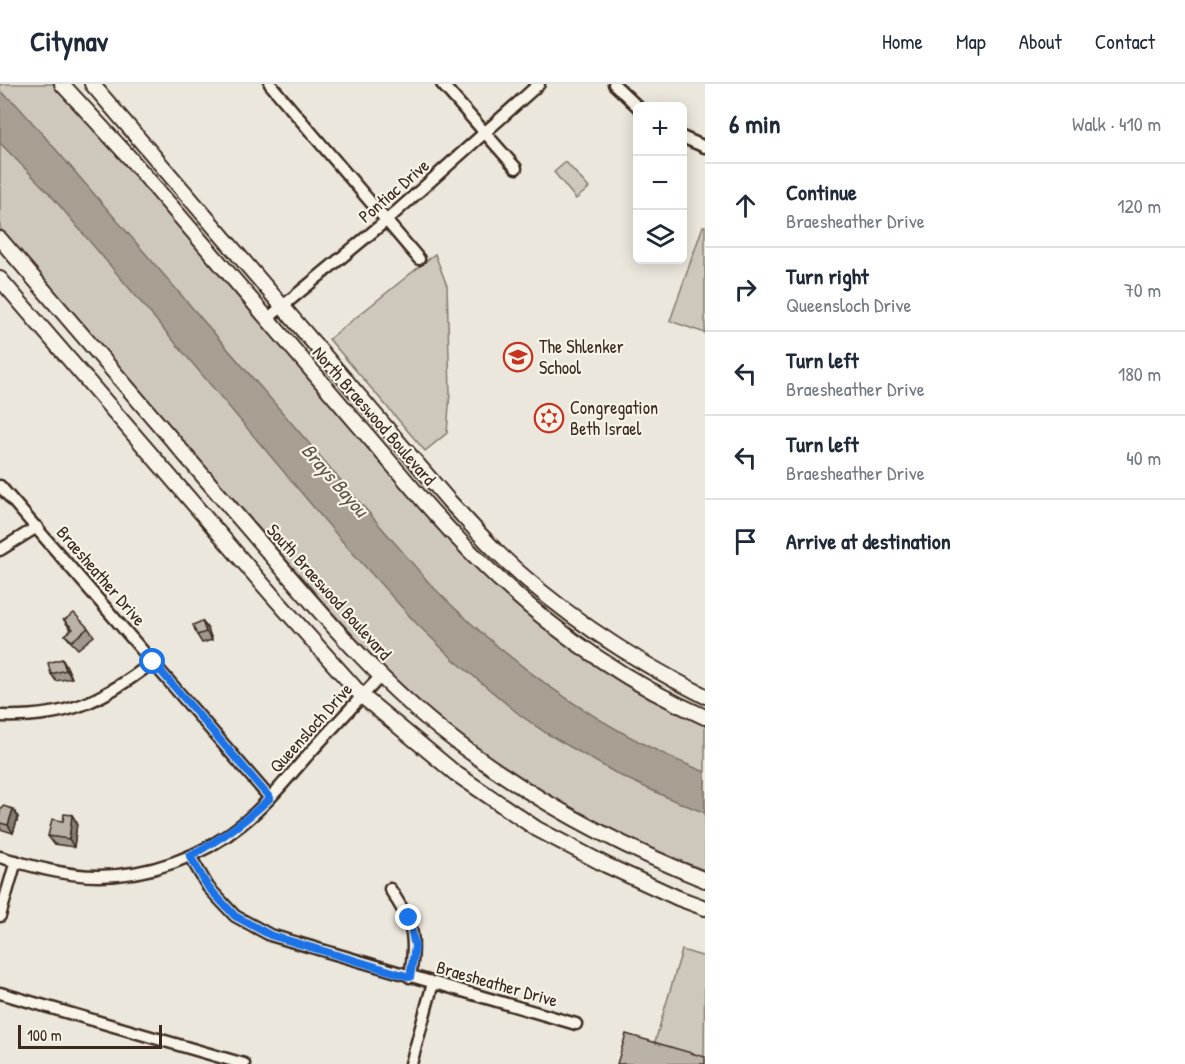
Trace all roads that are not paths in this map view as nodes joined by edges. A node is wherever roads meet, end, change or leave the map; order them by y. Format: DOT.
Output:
graph roads {
  1 [pos="62,84"];
  2 [pos="92,84"];
  3 [pos="270,84"];
  4 [pos="442,84"];
  5 [pos="539,84"];
  6 [pos="614,84"];
  7 [pos="633,102"];
  8 [pos="484,133"];
  9 [pos="687,139"];
  10 [pos="144,144"];
  11 [pos="705,147"];
  12 [pos="129,157"];
  13 [pos="516,168"];
  14 [pos="387,220"];
  15 [pos="0,239"];
  16 [pos="419,259"];
  17 [pos="0,279"];
  18 [pos="282,307"];
  19 [pos="61,310"];
  20 [pos="267,319"];
  21 [pos="41,327"];
  22 [pos="428,476"];
  23 [pos="0,486"];
  24 [pos="413,489"];
  25 [pos="218,492"];
  26 [pos="198,509"];
  27 [pos="37,528"];
  28 [pos="0,550"];
  29 [pos="153,662"];
  30 [pos="381,676"];
  31 [pos="362,696"];
  32 [pos="705,696"];
  33 [pos="0,716"];
  34 [pos="705,717"];
  35 [pos="270,798"];
  36 [pos="616,841"];
  37 [pos="190,856"];
  38 [pos="0,857"];
  39 [pos="16,861"];
  40 [pos="606,865"];
  41 [pos="705,880"];
  42 [pos="390,888"];
  43 [pos="705,908"];
  44 [pos="0,916"];
  45 [pos="410,977"];
  46 [pos="433,983"];
  47 [pos="0,993"];
  48 [pos="576,1024"];
  49 [pos="244,1064"];
  50 [pos="411,1064"];
  1 -- 12 [label="main road, North Braeswood Boulevard"];
  2 -- 10 [label="main road, North Braeswood Boulevard"];
  3 -- 14 [label="street"];
  4 -- 8 [label="street"];
  5 -- 8 [label="street, Pontiac Drive"];
  6 -- 7 [label="street"];
  8 -- 13 [label="street"];
  8 -- 14 [label="street, Pontiac Drive"];
  9 -- 11 [label="street"];
  10 -- 12 [label="main road"];
  10 -- 18 [label="main road, North Braeswood Boulevard"];
  12 -- 20 [label="main road, North Braeswood Boulevard"];
  14 -- 16 [label="street"];
  14 -- 18 [label="street, Pontiac Drive"];
  15 -- 19 [label="main road, South Braeswood Boulevard"];
  17 -- 21 [label="main road"];
  18 -- 20 [label="street, Pontiac Drive"];
  18 -- 22 [label="main road, North Braeswood Boulevard"];
  19 -- 21 [label="main road"];
  19 -- 25 [label="main road, South Braeswood Boulevard"];
  20 -- 24 [label="main road, North Braeswood Boulevard"];
  21 -- 26 [label="main road"];
  22 -- 24 [label="main road"];
  22 -- 32 [label="main road, North Braeswood Boulevard"];
  23 -- 27 [label="street, Braesheather Drive"];
  24 -- 34 [label="main road, North Braeswood Boulevard"];
  25 -- 26 [label="main road"];
  25 -- 30 [label="main road, South Braeswood Boulevard"];
  26 -- 31 [label="main road"];
  27 -- 28 [label="street"];
  27 -- 29 [label="street, Braesheather Drive"];
  29 -- 33 [label="street"];
  29 -- 35 [label="street, Braesheather Drive"];
  30 -- 31 [label="street, Queensloch Drive"];
  30 -- 36 [label="main road, South Braeswood Boulevard"];
  31 -- 35 [label="street, Queensloch Drive"];
  31 -- 40 [label="main road"];
  35 -- 37 [label="street, Queensloch Drive"];
  36 -- 40 [label="main road"];
  36 -- 41 [label="main road, South Braeswood Boulevard"];
  37 -- 39 [label="street, Queensloch Drive"];
  37 -- 45 [label="street, Braesheather Drive"];
  38 -- 39 [label="street, Queensloch Drive"];
  39 -- 44 [label="street"];
  40 -- 43 [label="main road"];
  42 -- 45 [label="street, Braesheather Drive"];
  45 -- 46 [label="street, Braesheather Drive"];
  46 -- 48 [label="street, Braesheather Drive"];
  46 -- 50 [label="street"];
  47 -- 49 [label="street"];
}
